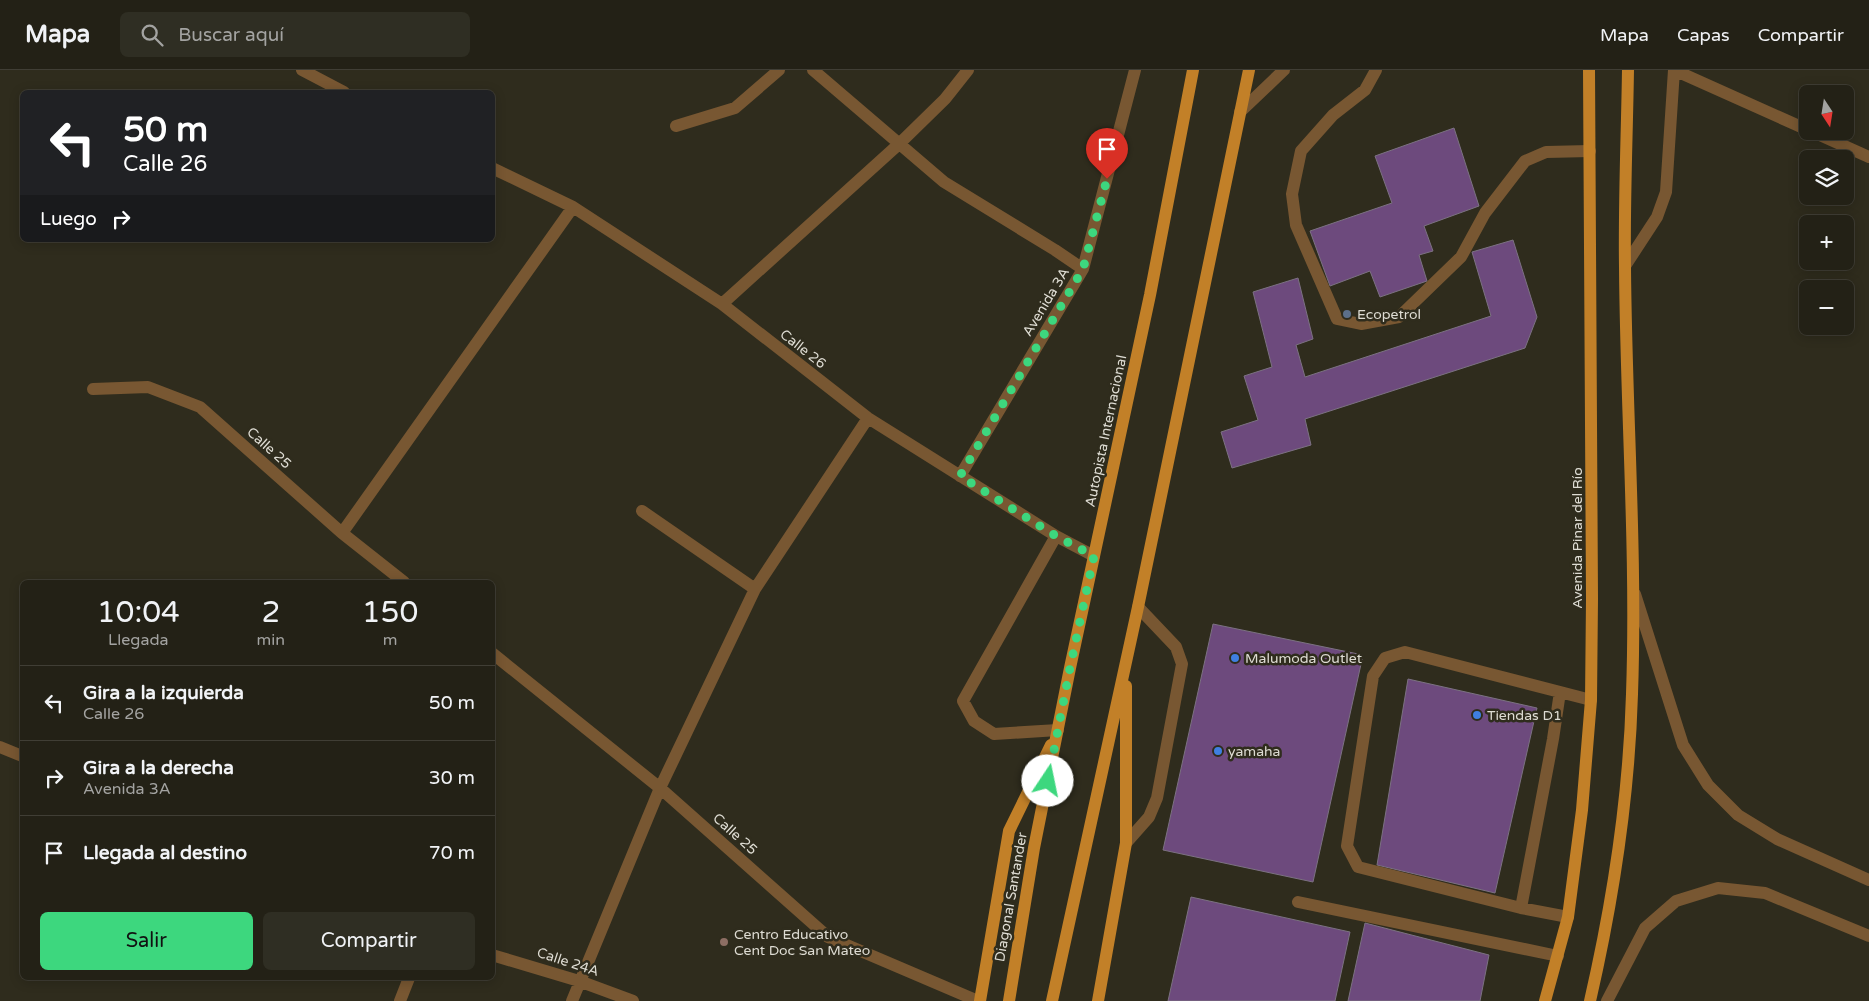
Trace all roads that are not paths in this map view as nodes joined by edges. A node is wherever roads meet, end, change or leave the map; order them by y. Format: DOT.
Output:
graph roads {
  1 [pos="302,70"];
  2 [pos="779,70"];
  3 [pos="813,70"];
  4 [pos="968,70"];
  5 [pos="1135,70"];
  6 [pos="1193,70"];
  7 [pos="1249,70"];
  8 [pos="1284,70"];
  9 [pos="1376,70"];
  10 [pos="1589,70"];
  11 [pos="1628,70"];
  12 [pos="1674,70"];
  13 [pos="340,90"];
  14 [pos="1240,112"];
  15 [pos="676,126"];
  16 [pos="1799,126"];
  17 [pos="1831,140"];
  18 [pos="899,144"];
  19 [pos="1590,151"];
  20 [pos="1869,157"];
  21 [pos="495,169"];
  22 [pos="573,208"];
  23 [pos="1625,266"];
  24 [pos="1083,269"];
  25 [pos="722,304"];
  26 [pos="93,389"];
  27 [pos="868,418"];
  28 [pos="960,476"];
  29 [pos="642,511"];
  30 [pos="342,533"];
  31 [pos="1056,536"];
  32 [pos="1094,556"];
  33 [pos="401,580"];
  34 [pos="1633,587"];
  35 [pos="755,589"];
  36 [pos="1138,607"];
  37 [pos="495,656"];
  38 [pos="1126,659"];
  39 [pos="1560,692"];
  40 [pos="1591,700"];
  41 [pos="1058,730"];
  42 [pos="0,746"];
  43 [pos="20,755"];
  44 [pos="660,788"];
  45 [pos="1045,798"];
  46 [pos="1126,843"];
  47 [pos="1869,880"];
  48 [pos="1298,902"];
  49 [pos="1521,908"];
  50 [pos="1568,918"];
  51 [pos="1869,936"];
  52 [pos="495,956"];
  53 [pos="1558,956"];
  54 [pos="408,980"];
  55 [pos="579,981"];
  56 [pos="400,1001"];
  57 [pos="572,1001"];
  58 [pos="633,1001"];
  59 [pos="979,1001"];
  60 [pos="1009,1001"];
  61 [pos="1052,1001"];
  62 [pos="1098,1001"];
  63 [pos="1546,1001"];
  64 [pos="1590,1001"];
  65 [pos="1607,1001"];
  1 -- 13 [label="street"];
  2 -- 15 [label="street"];
  3 -- 18 [label="street"];
  4 -- 18 [label="street"];
  5 -- 24 [label="street, Avenida 3A"];
  6 -- 32 [label="main road, Autopista Internacional"];
  7 -- 14 [label="main road"];
  8 -- 14 [label="street"];
  9 -- 19 [label="street"];
  10 -- 19 [label="main road, Avenida Pinar del Río"];
  11 -- 23 [label="main road"];
  12 -- 16 [label="street"];
  12 -- 23 [label="street"];
  14 -- 36 [label="main road"];
  17 -- 20 [label="street"];
  18 -- 24 [label="street"];
  18 -- 25 [label="street"];
  19 -- 40 [label="main road, Avenida Pinar del Río"];
  21 -- 22 [label="street, Calle 26"];
  22 -- 25 [label="street, Calle 26"];
  22 -- 30 [label="street"];
  23 -- 34 [label="main road"];
  24 -- 28 [label="street, Avenida 3A"];
  25 -- 27 [label="street, Calle 26"];
  26 -- 30 [label="street, Calle 25"];
  27 -- 28 [label="street, Calle 26"];
  27 -- 35 [label="street"];
  28 -- 31 [label="street, Calle 26"];
  29 -- 35 [label="street"];
  30 -- 33 [label="street, Calle 25"];
  31 -- 32 [label="street, Calle 26"];
  31 -- 41 [label="street"];
  32 -- 41 [label="main road, Autopista Internacional"];
  34 -- 47 [label="street"];
  34 -- 64 [label="main road"];
  35 -- 44 [label="street"];
  36 -- 38 [label="main road"];
  36 -- 46 [label="street"];
  37 -- 44 [label="street, Calle 25"];
  38 -- 46 [label="main road"];
  38 -- 61 [label="main road"];
  39 -- 40 [label="street"];
  39 -- 49 [label="street"];
  39 -- 49 [label="street"];
  40 -- 50 [label="main road, Avenida Pinar del Río"];
  41 -- 45 [label="main road, Autopista Internacional"];
  41 -- 59 [label="main road"];
  42 -- 43 [label="street"];
  44 -- 55 [label="street"];
  44 -- 59 [label="street, Calle 25"];
  45 -- 60 [label="main road, Diagonal Santander"];
  46 -- 62 [label="main road"];
  48 -- 53 [label="street"];
  49 -- 50 [label="street"];
  50 -- 53 [label="main road, Avenida Pinar del Río"];
  51 -- 65 [label="street"];
  52 -- 55 [label="street, Calle 24A"];
  53 -- 63 [label="main road, Avenida Pinar del Río"];
  54 -- 56 [label="street"];
  55 -- 57 [label="street"];
  55 -- 58 [label="street, Calle 24A"];
}
